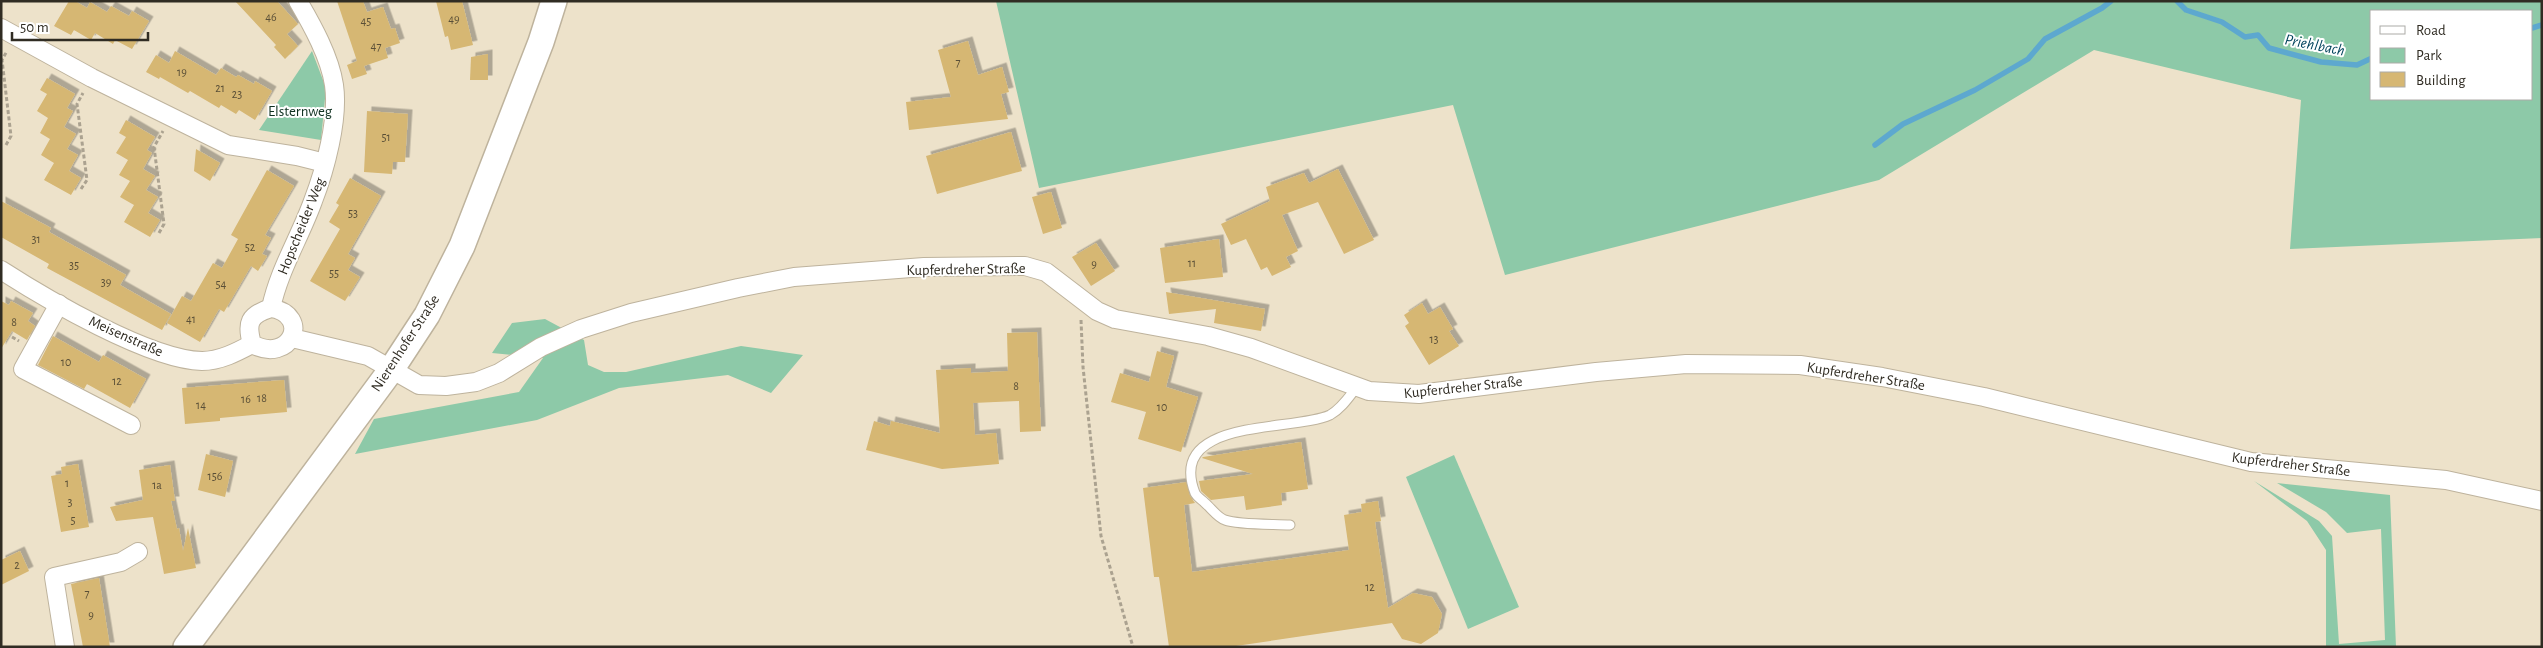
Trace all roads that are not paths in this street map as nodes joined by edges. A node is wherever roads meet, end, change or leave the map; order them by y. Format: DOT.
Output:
graph roads {
  1 [pos="298,1"];
  2 [pos="554,1"];
  3 [pos="9,31"];
  4 [pos="325,163"];
  5 [pos="1,270"];
  6 [pos="59,304"];
  7 [pos="271,308"];
  8 [pos="292,338"];
  9 [pos="252,344"];
  10 [pos="391,370"];
  11 [pos="1356,388"];
  12 [pos="131,425"];
  13 [pos="2542,501"];
  14 [pos="1290,525"];
  15 [pos="138,552"];
  16 [pos="65,647"];
  17 [pos="186,647"];
  1 -- 4 [label="street, Hopscheider Weg"];
  2 -- 10 [label="street, Nierenhofer Straße"];
  3 -- 4 [label="street"];
  4 -- 7 [label="street, Hopscheider Weg"];
  5 -- 6 [label="street, Meisenstraße"];
  6 -- 9 [label="street, Meisenstraße"];
  6 -- 12 [label="street"];
  7 -- 8 [label="street"];
  7 -- 9 [label="street"];
  8 -- 9 [label="street"];
  8 -- 10 [label="street"];
  10 -- 11 [label="street, Kupferdreher Straße"];
  10 -- 17 [label="street, Nierenhofer Straße"];
  11 -- 13 [label="street, Kupferdreher Straße"];
  11 -- 14 [label="lane"];
  15 -- 16 [label="street"];
}
